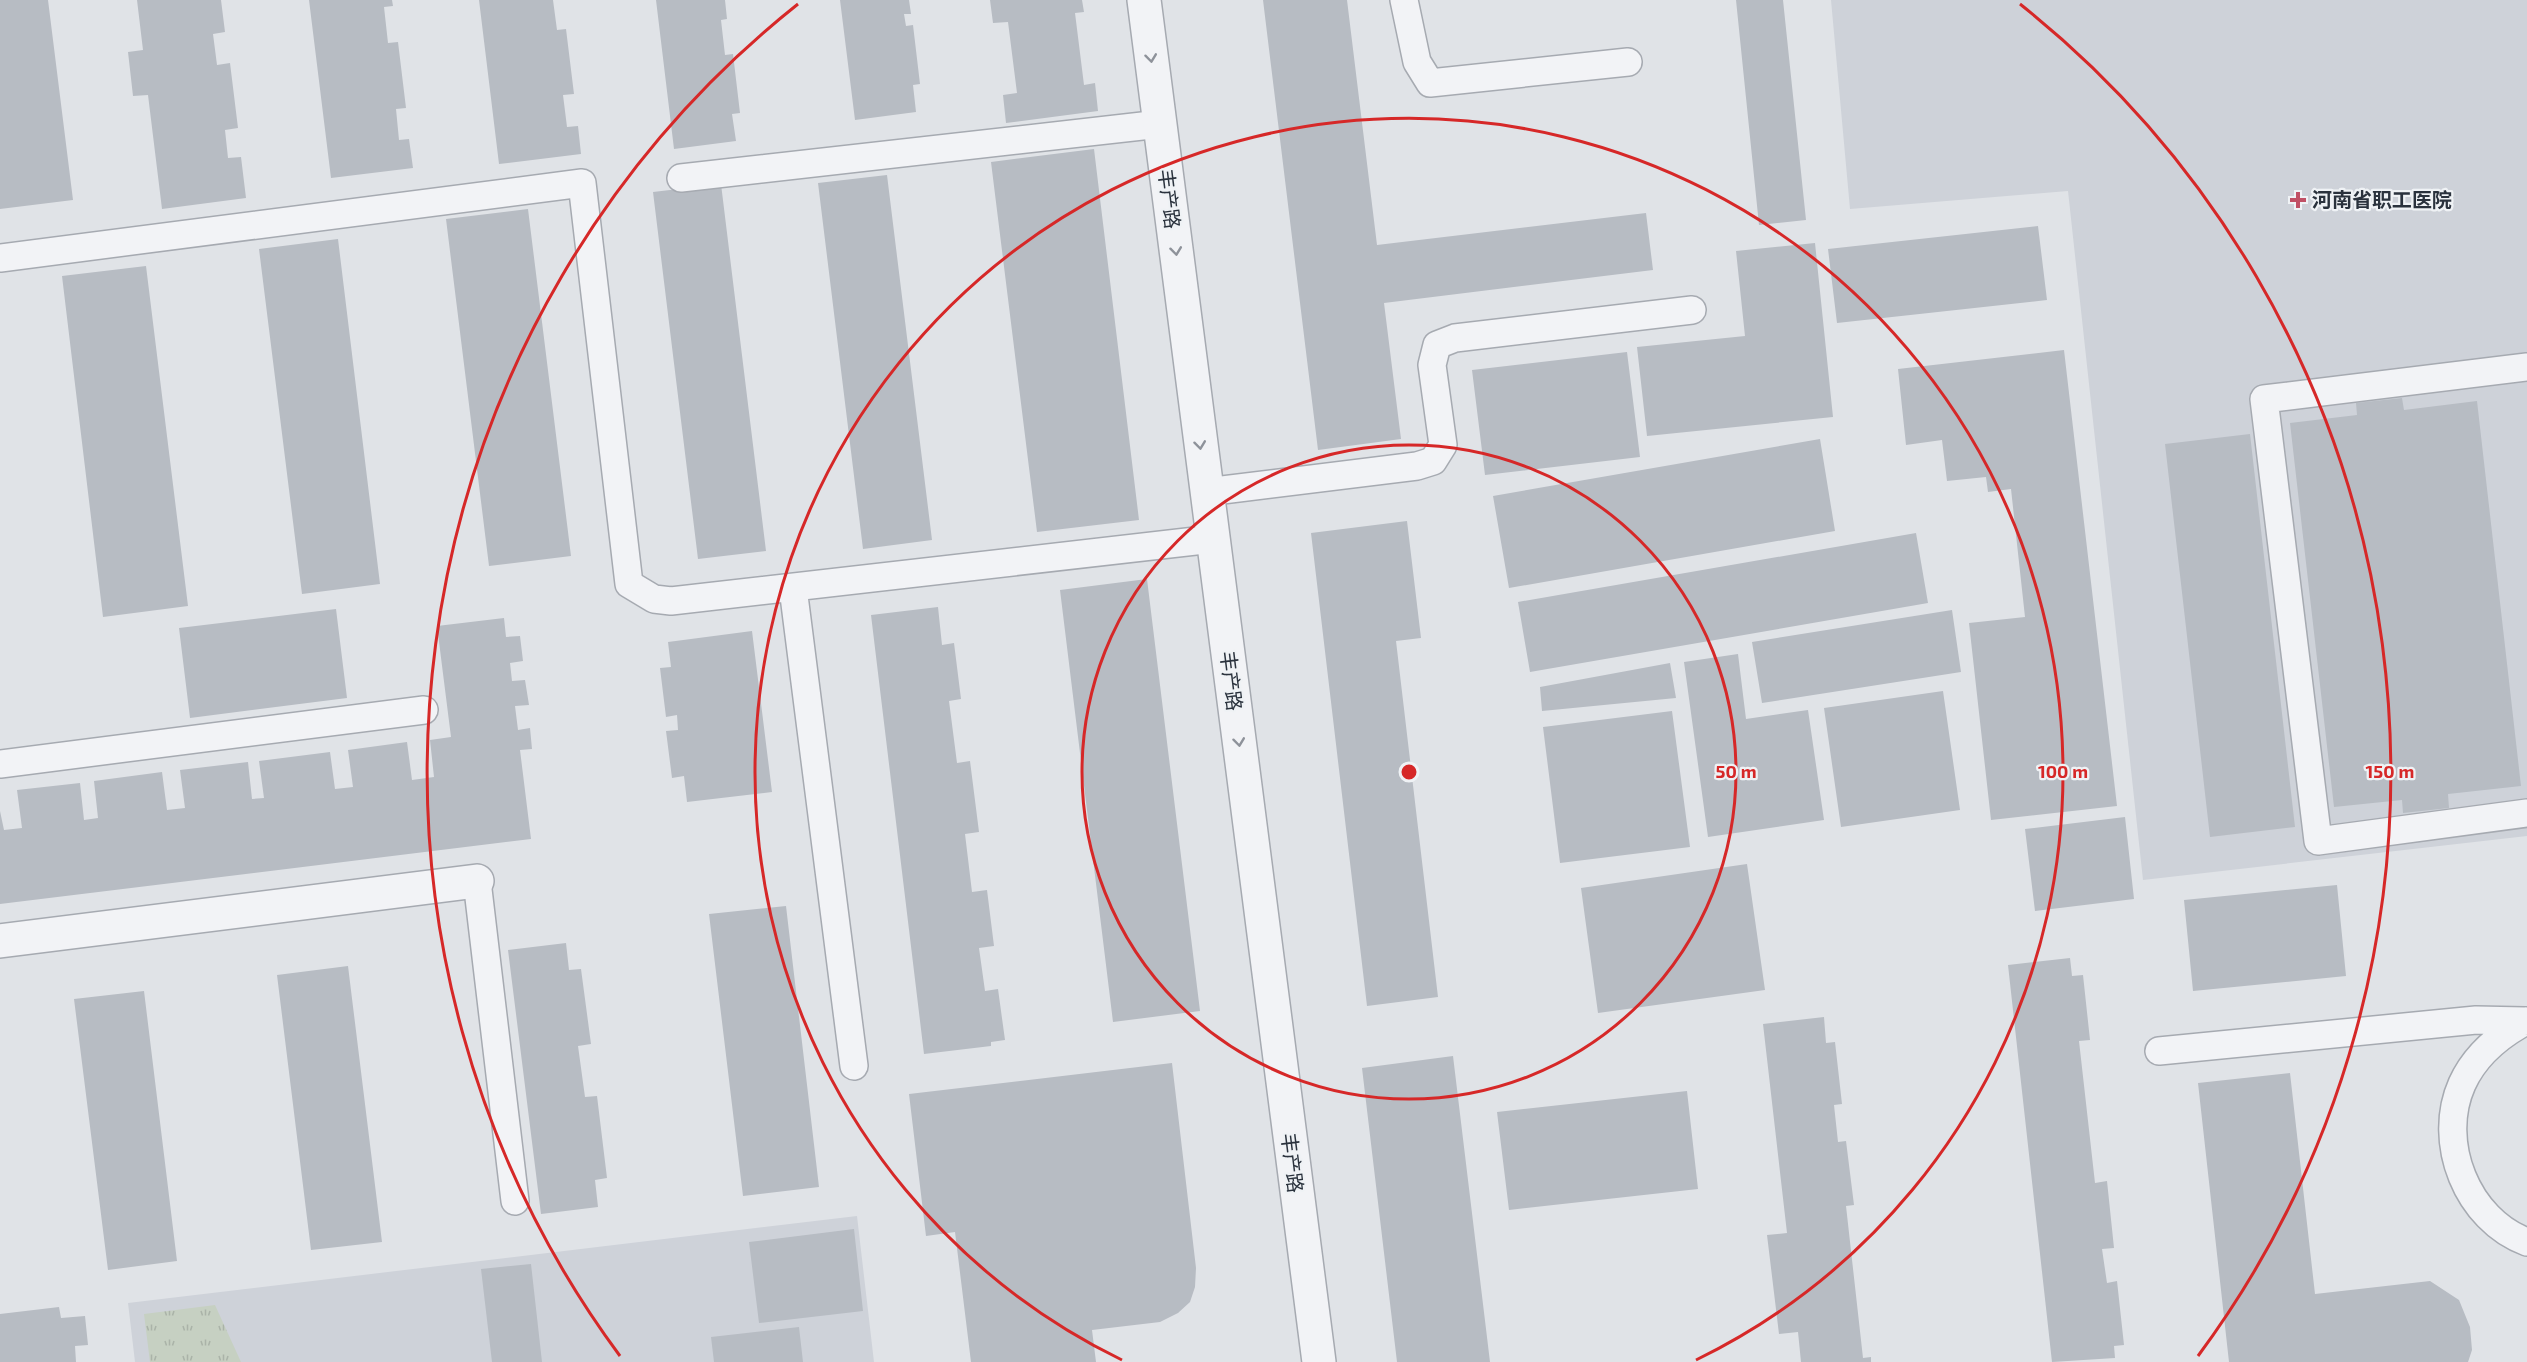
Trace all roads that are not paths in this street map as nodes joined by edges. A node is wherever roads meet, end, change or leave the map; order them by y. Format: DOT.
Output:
graph roads {
  1 [pos="1144,0"];
  2 [pos="1404,0"];
  3 [pos="1628,62"];
  4 [pos="1160,124"];
  5 [pos="681,178"];
  6 [pos="0,258"];
  7 [pos="1692,310"];
  8 [pos="2527,367"];
  9 [pos="1206,492"];
  10 [pos="1213,539"];
  11 [pos="793,588"];
  12 [pos="424,710"];
  13 [pos="0,764"];
  14 [pos="2527,813"];
  15 [pos="477,882"];
  16 [pos="0,940"];
  17 [pos="2526,1021"];
  18 [pos="2158,1051"];
  19 [pos="854,1065"];
  20 [pos="515,1201"];
  21 [pos="2527,1242"];
  22 [pos="1319,1362"];
  1 -- 4 [label="street, 丰产路, one-way"];
  2 -- 3 [label="lane"];
  4 -- 5 [label="lane"];
  4 -- 9 [label="street, 丰产路, one-way"];
  6 -- 11 [label="lane"];
  7 -- 9 [label="lane"];
  8 -- 14 [label="lane"];
  9 -- 10 [label="street, 丰产路"];
  10 -- 11 [label="lane"];
  10 -- 22 [label="street, 丰产路, one-way"];
  11 -- 19 [label="lane"];
  12 -- 13 [label="lane"];
  15 -- 16 [label="street"];
  15 -- 20 [label="lane"];
  17 -- 18 [label="lane"];
  17 -- 21 [label="lane"];
}
